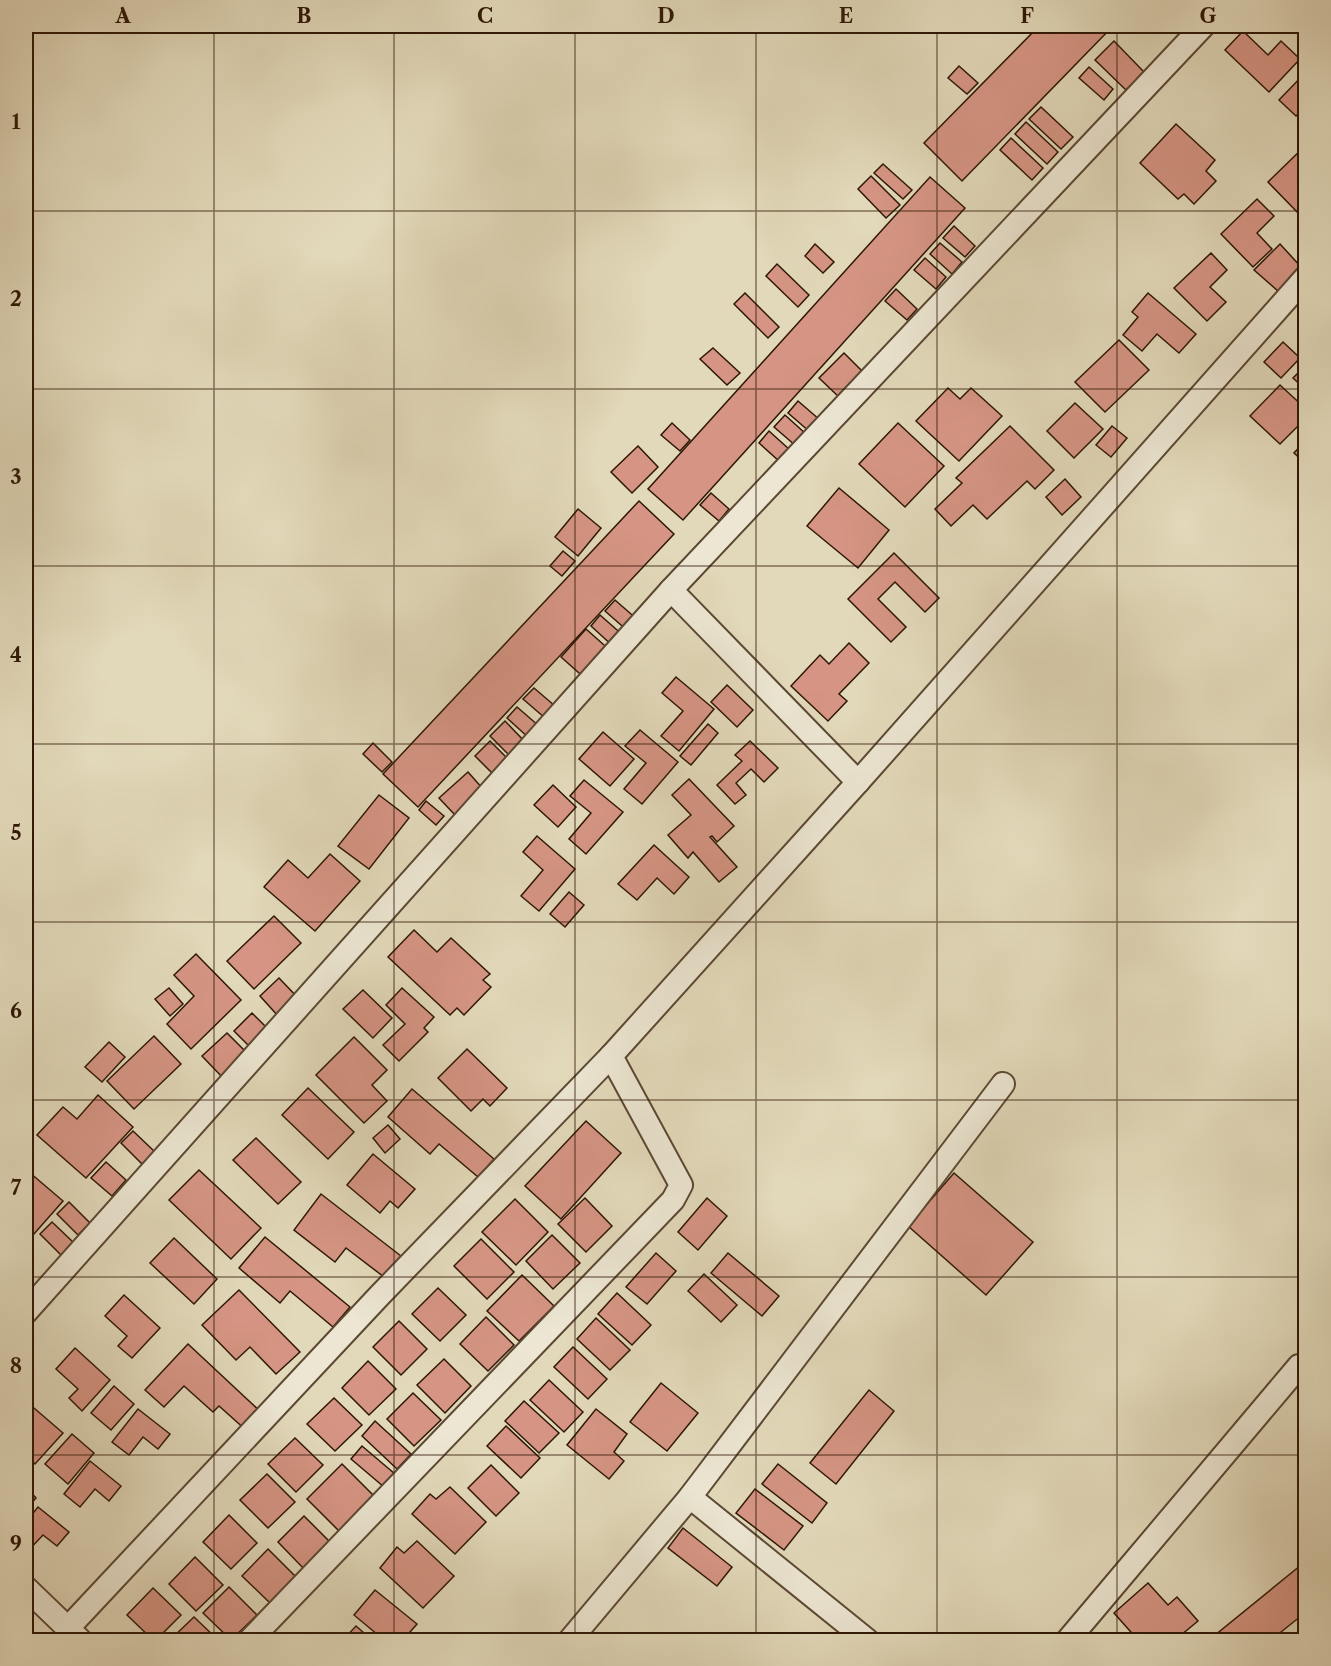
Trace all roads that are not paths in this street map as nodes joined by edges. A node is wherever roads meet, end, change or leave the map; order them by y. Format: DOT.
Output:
graph roads {
  1 [pos="1203,26"];
  2 [pos="1305,277"];
  3 [pos="671,590"];
  4 [pos="858,782"];
  5 [pos="611,1056"];
  6 [pos="1004,1084"];
  7 [pos="26,1312"];
  8 [pos="1299,1366"];
  9 [pos="690,1497"];
  10 [pos="26,1588"];
  11 [pos="74,1634"];
  12 [pos="250,1641"];
  13 [pos="570,1641"];
  14 [pos="867,1641"];
  15 [pos="1068,1641"];
  1 -- 3 [label="street"];
  2 -- 4 [label="street"];
  3 -- 4 [label="street"];
  3 -- 7 [label="street"];
  4 -- 5 [label="street"];
  5 -- 11 [label="street"];
  5 -- 12 [label="street"];
  6 -- 9 [label="street"];
  8 -- 15 [label="street"];
  9 -- 13 [label="street"];
  9 -- 14 [label="street"];
  10 -- 11 [label="street"];
}
